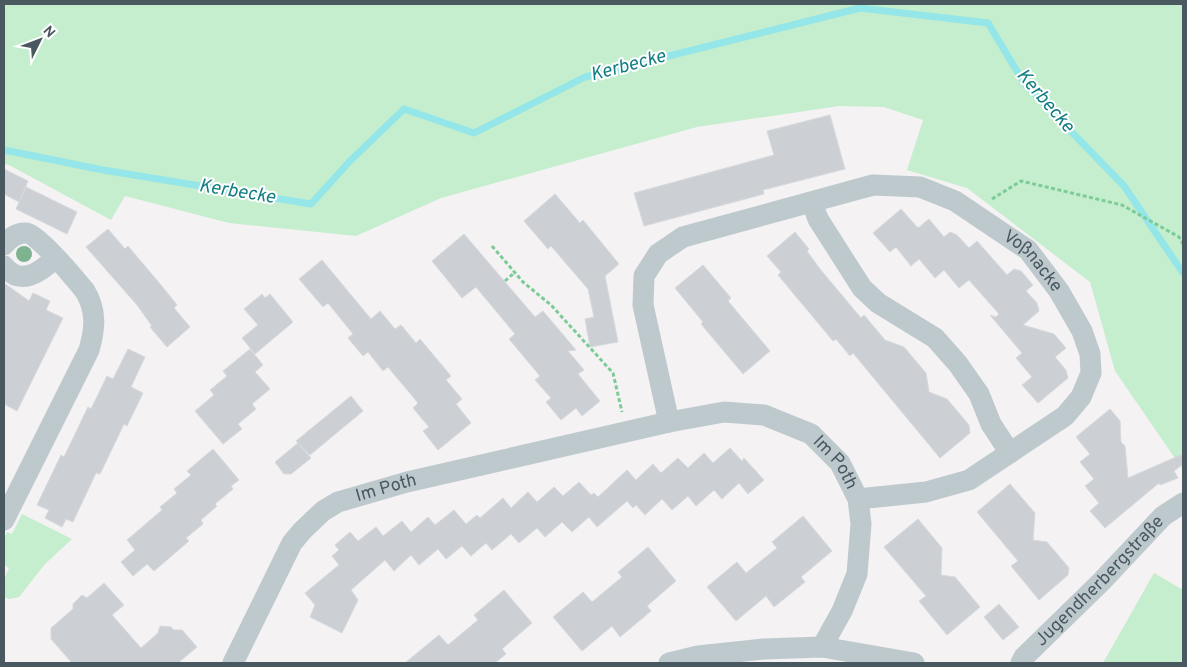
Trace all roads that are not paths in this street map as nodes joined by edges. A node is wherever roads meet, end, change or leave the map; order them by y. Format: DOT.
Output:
graph roads {
  1 [pos="812,203"];
  2 [pos="4,245"];
  3 [pos="56,258"];
  4 [pos="4,266"];
  5 [pos="669,422"];
  6 [pos="1010,453"];
  7 [pos="858,499"];
  8 [pos="1183,503"];
  9 [pos="4,520"];
  10 [pos="822,647"];
  11 [pos="233,663"];
  12 [pos="669,663"];
  13 [pos="914,663"];
  14 [pos="1021,663"];
  1 -- 5 [label="street, Voßnacke"];
  1 -- 6 [label="street"];
  1 -- 6 [label="street, Voßnacke"];
  2 -- 3 [label="street"];
  3 -- 4 [label="street"];
  3 -- 9 [label="street"];
  5 -- 7 [label="street, Im Poth"];
  5 -- 11 [label="street, Im Poth"];
  6 -- 7 [label="street, Voßnacke"];
  7 -- 10 [label="street, Im Poth"];
  8 -- 14 [label="street, Jugendherbergstraße"];
  10 -- 12 [label="street"];
  10 -- 13 [label="street"];
}
